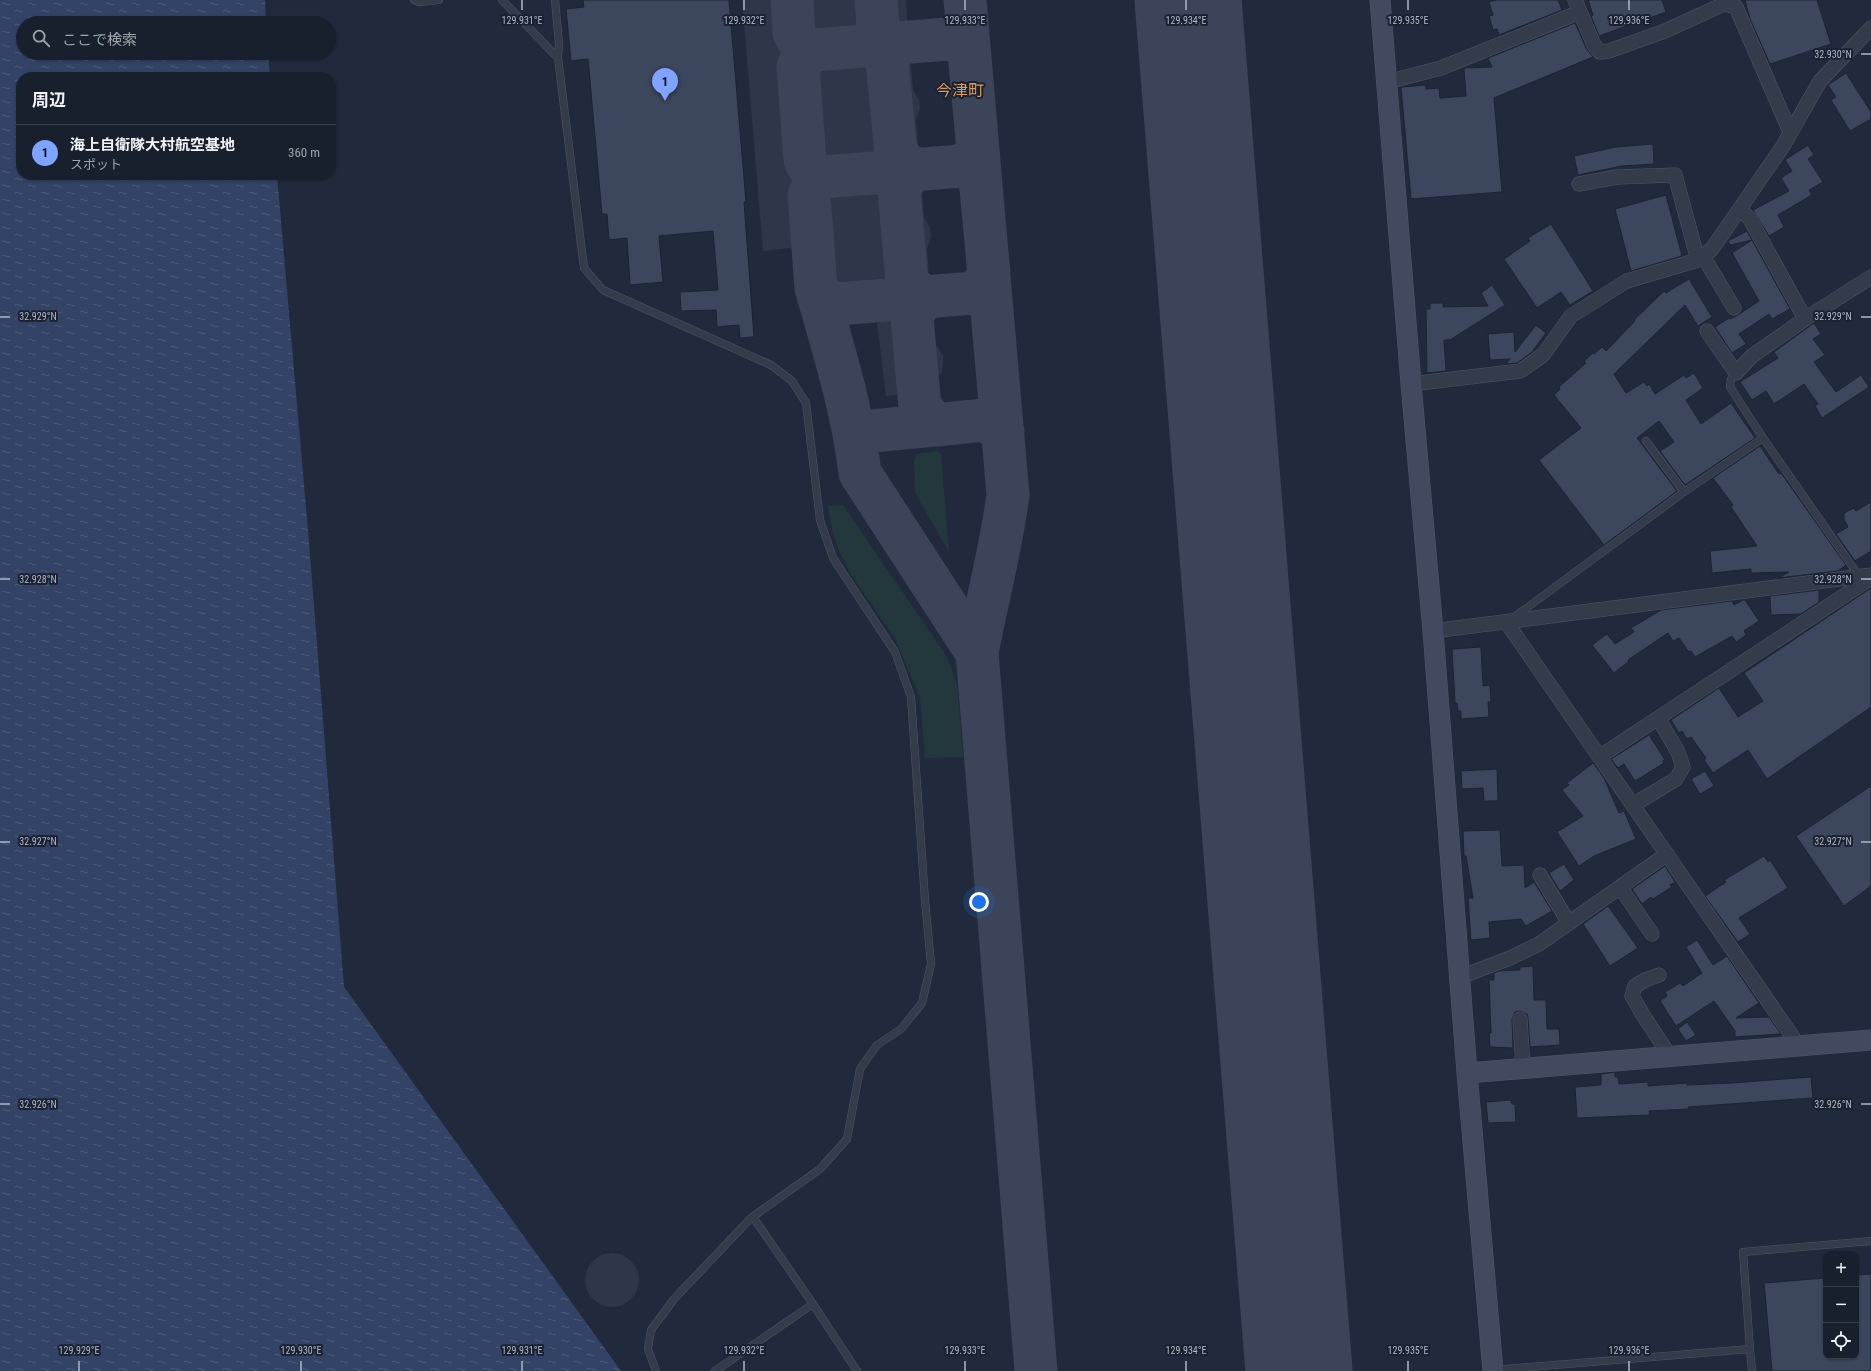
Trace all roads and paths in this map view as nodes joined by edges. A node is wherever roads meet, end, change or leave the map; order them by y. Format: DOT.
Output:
graph roads {
  1 [pos="414,0"];
  2 [pos="439,0"];
  3 [pos="502,0"];
  4 [pos="556,0"];
  5 [pos="1380,0"];
  6 [pos="1578,6"];
  7 [pos="1871,28"];
  8 [pos="558,58"];
  9 [pos="1387,82"];
  10 [pos="1790,132"];
  11 [pos="1579,184"];
  12 [pos="1740,209"];
  13 [pos="1701,258"];
  14 [pos="1871,277"];
  15 [pos="1734,308"];
  16 [pos="1805,319"];
  17 [pos="1707,331"];
  18 [pos="1736,373"];
  19 [pos="1411,384"];
  20 [pos="1763,438"];
  21 [pos="1646,441"];
  22 [pos="1684,492"];
  23 [pos="1867,576"];
  24 [pos="1507,623"];
  25 [pos="1433,632"];
  26 [pos="1658,718"];
  27 [pos="1599,757"];
  28 [pos="1633,805"];
  29 [pos="1667,854"];
  30 [pos="1540,875"];
  31 [pos="1620,887"];
  32 [pos="1569,923"];
  33 [pos="1652,934"];
  34 [pos="1659,975"];
  35 [pos="1460,977"];
  36 [pos="1520,1019"];
  37 [pos="1871,1040"];
  38 [pos="1799,1046"];
  39 [pos="1670,1056"];
  40 [pos="1523,1069"];
  41 [pos="1467,1074"];
  42 [pos="753,1217"];
  43 [pos="1871,1241"];
  44 [pos="813,1304"];
  45 [pos="1750,1349"];
  46 [pos="1493,1370"];
  47 [pos="656,1371"];
  48 [pos="715,1371"];
  49 [pos="857,1371"];
  50 [pos="1752,1371"];
  1 -- 2 [label="lane"];
  3 -- 8 [label="lane"];
  4 -- 8 [label="lane"];
  5 -- 9 [label="street"];
  6 -- 9 [label="street"];
  6 -- 10 [label="street"];
  7 -- 10 [label="street"];
  8 -- 42 [label="lane"];
  9 -- 19 [label="street"];
  10 -- 12 [label="street"];
  11 -- 13 [label="street"];
  12 -- 13 [label="street"];
  12 -- 16 [label="street"];
  13 -- 15 [label="street"];
  13 -- 19 [label="street"];
  14 -- 16 [label="street"];
  16 -- 18 [label="street"];
  17 -- 18 [label="street"];
  18 -- 20 [label="lane"];
  19 -- 25 [label="street"];
  20 -- 22 [label="lane"];
  20 -- 23 [label="lane"];
  21 -- 22 [label="lane"];
  22 -- 24 [label="lane"];
  23 -- 24 [label="street"];
  23 -- 26 [label="street"];
  24 -- 25 [label="street"];
  24 -- 27 [label="street"];
  25 -- 35 [label="street"];
  26 -- 27 [label="street"];
  26 -- 28 [label="street"];
  27 -- 28 [label="street"];
  28 -- 29 [label="street"];
  29 -- 31 [label="street"];
  29 -- 38 [label="street"];
  30 -- 32 [label="street"];
  31 -- 32 [label="street"];
  31 -- 33 [label="street"];
  32 -- 35 [label="street"];
  34 -- 39 [label="street"];
  35 -- 41 [label="street"];
  36 -- 40 [label="street"];
  37 -- 38 [label="street"];
  38 -- 39 [label="street"];
  39 -- 40 [label="street"];
  40 -- 41 [label="street"];
  41 -- 46 [label="street"];
  42 -- 44 [label="lane"];
  42 -- 47 [label="lane"];
  43 -- 45 [label="lane"];
  44 -- 48 [label="lane"];
  44 -- 49 [label="lane"];
  45 -- 46 [label="lane"];
  45 -- 50 [label="lane"];
}
